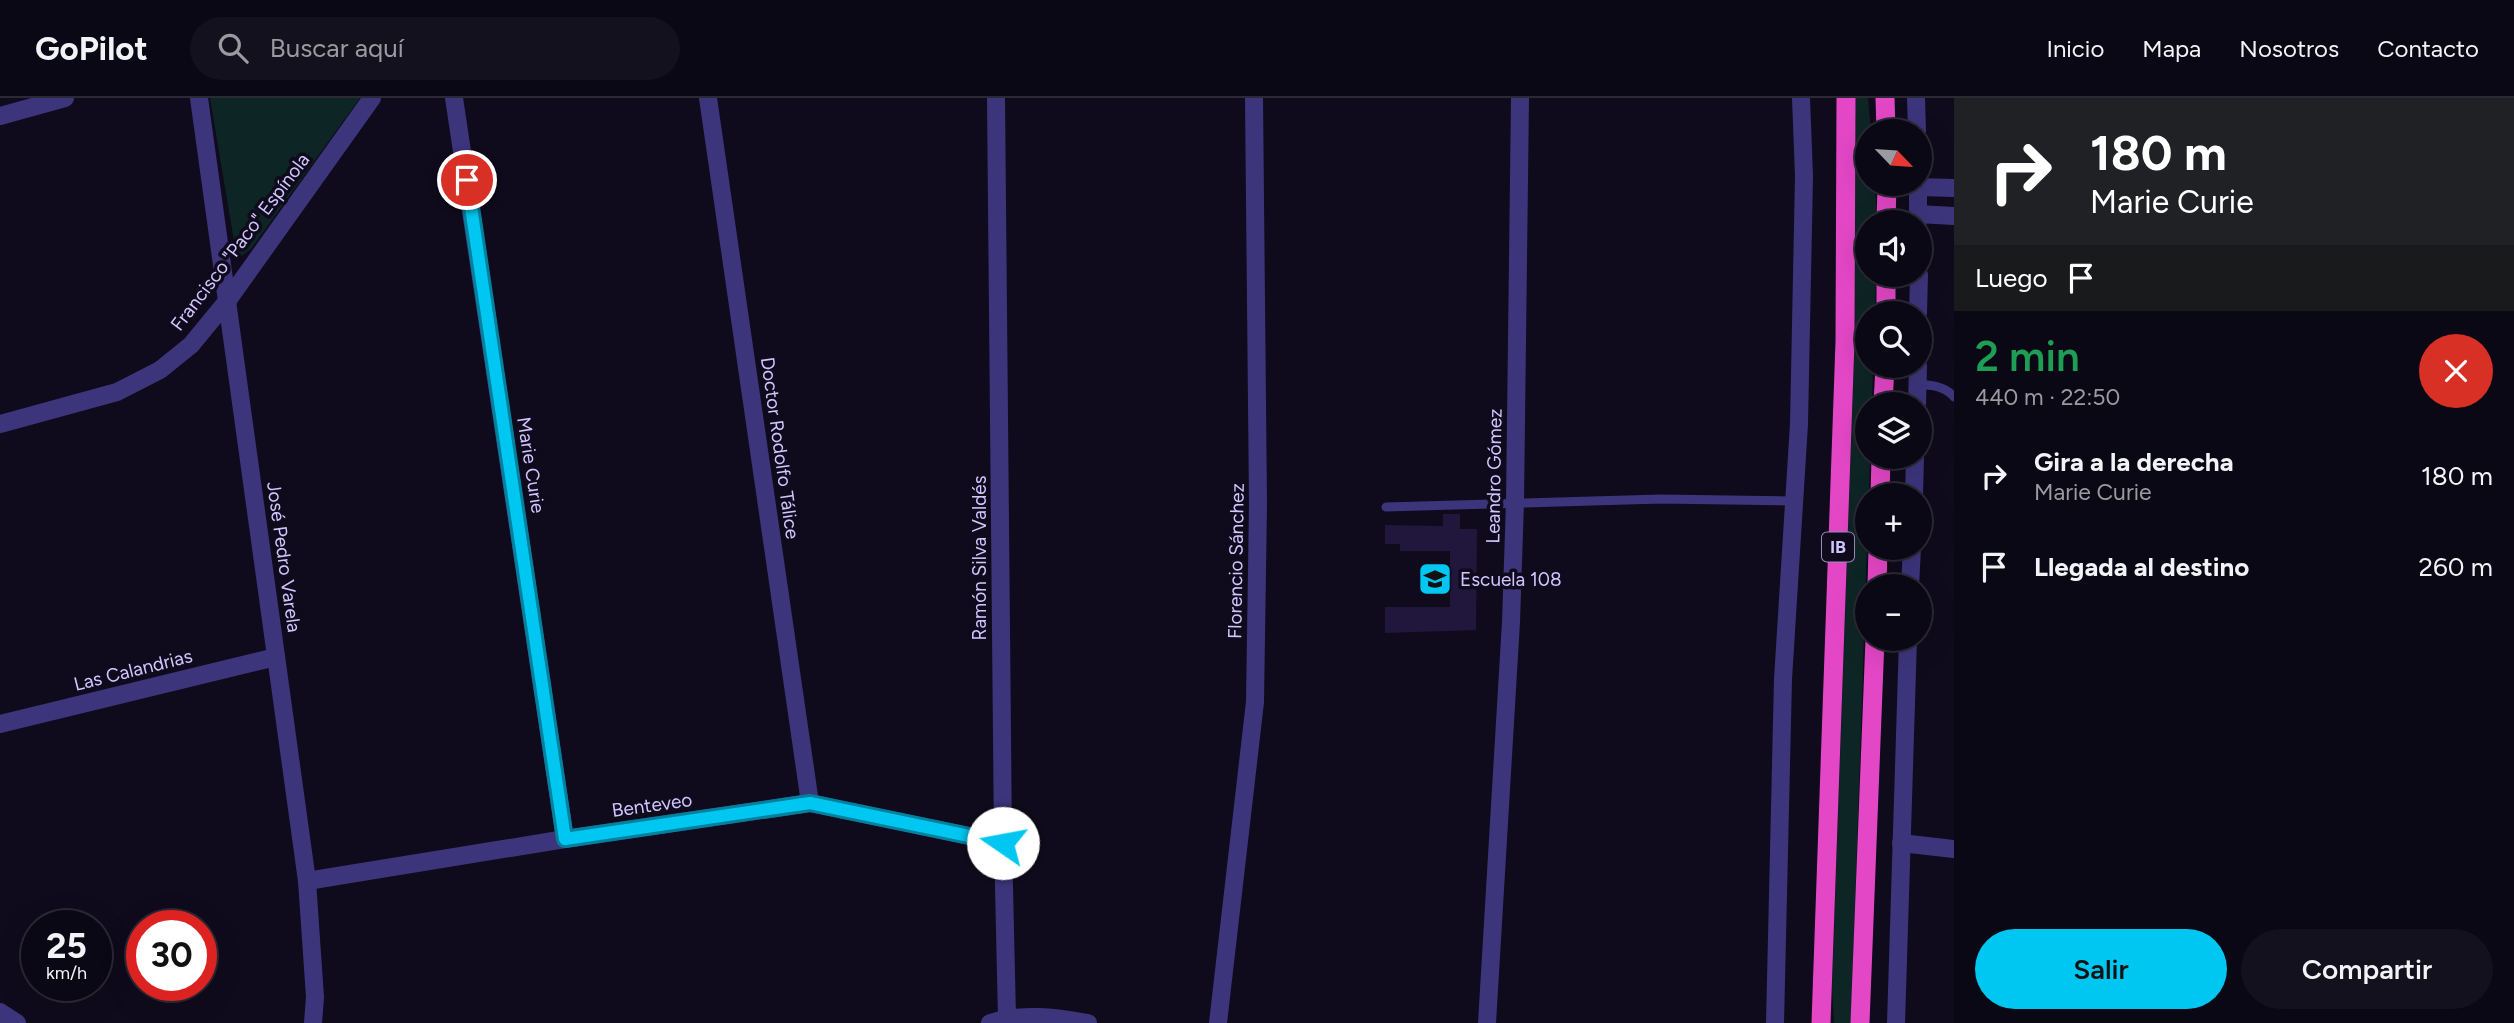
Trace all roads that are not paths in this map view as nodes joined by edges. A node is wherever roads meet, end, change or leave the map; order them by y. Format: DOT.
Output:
graph roads {
  1 [pos="65,98"];
  2 [pos="199,98"];
  3 [pos="372,98"];
  4 [pos="454,98"];
  5 [pos="708,98"];
  6 [pos="996,98"];
  7 [pos="1254,98"];
  8 [pos="1520,98"];
  9 [pos="1801,98"];
  10 [pos="1846,98"];
  11 [pos="1885,98"];
  12 [pos="1916,98"];
  13 [pos="0,116"];
  14 [pos="1886,119"];
  15 [pos="1917,119"];
  16 [pos="1932,186"];
  17 [pos="1954,188"];
  18 [pos="1954,216"];
  19 [pos="1932,217"];
  20 [pos="228,300"];
  21 [pos="1923,378"];
  22 [pos="1953,394"];
  23 [pos="0,424"];
  24 [pos="1795,501"];
  25 [pos="1516,502"];
  26 [pos="1386,507"];
  27 [pos="1875,651"];
  28 [pos="1908,651"];
  29 [pos="276,657"];
  30 [pos="0,724"];
  31 [pos="810,803"];
  32 [pos="565,839"];
  33 [pos="1901,842"];
  34 [pos="1003,843"];
  35 [pos="1954,849"];
  36 [pos="307,881"];
  37 [pos="0,1012"];
  38 [pos="999,1020"];
  39 [pos="17,1023"];
  40 [pos="313,1023"];
  41 [pos="1088,1023"];
  42 [pos="1218,1023"];
  43 [pos="1487,1023"];
  44 [pos="1776,1023"];
  45 [pos="1821,1023"];
  46 [pos="1860,1023"];
  47 [pos="1896,1023"];
  1 -- 13 [label="street"];
  2 -- 20 [label="street, José Pedro Varela"];
  3 -- 20 [label="street, Francisco \"Paco\" Espínola"];
  4 -- 32 [label="street, Marie Curie"];
  5 -- 31 [label="street, Doctor Rodolfo Tálice"];
  6 -- 34 [label="street, Ramón Silva Valdés"];
  7 -- 42 [label="street, Florencio Sánchez"];
  8 -- 25 [label="street, Leandro Gómez"];
  9 -- 24 [label="street"];
  10 -- 45 [label="highway, IB"];
  11 -- 14 [label="highway"];
  12 -- 15 [label="street"];
  16 -- 17 [label="street"];
  18 -- 19 [label="street"];
  20 -- 23 [label="street, Francisco \"Paco\" Espínola"];
  20 -- 29 [label="street, José Pedro Varela"];
  21 -- 22 [label="lane"];
  24 -- 25 [label="lane"];
  24 -- 44 [label="street"];
  25 -- 26 [label="lane"];
  25 -- 43 [label="street, Leandro Gómez"];
  27 -- 46 [label="highway"];
  28 -- 33 [label="street"];
  29 -- 30 [label="street, Las Calandrias"];
  29 -- 36 [label="street, José Pedro Varela"];
  31 -- 32 [label="street, Benteveo"];
  31 -- 34 [label="street, Benteveo"];
  32 -- 36 [label="street, Benteveo"];
  33 -- 35 [label="street"];
  33 -- 47 [label="street"];
  34 -- 38 [label="street, Ramón Silva Valdés"];
  36 -- 40 [label="street, José Pedro Varela"];
  37 -- 39 [label="street"];
  38 -- 41 [label="street"];
}
